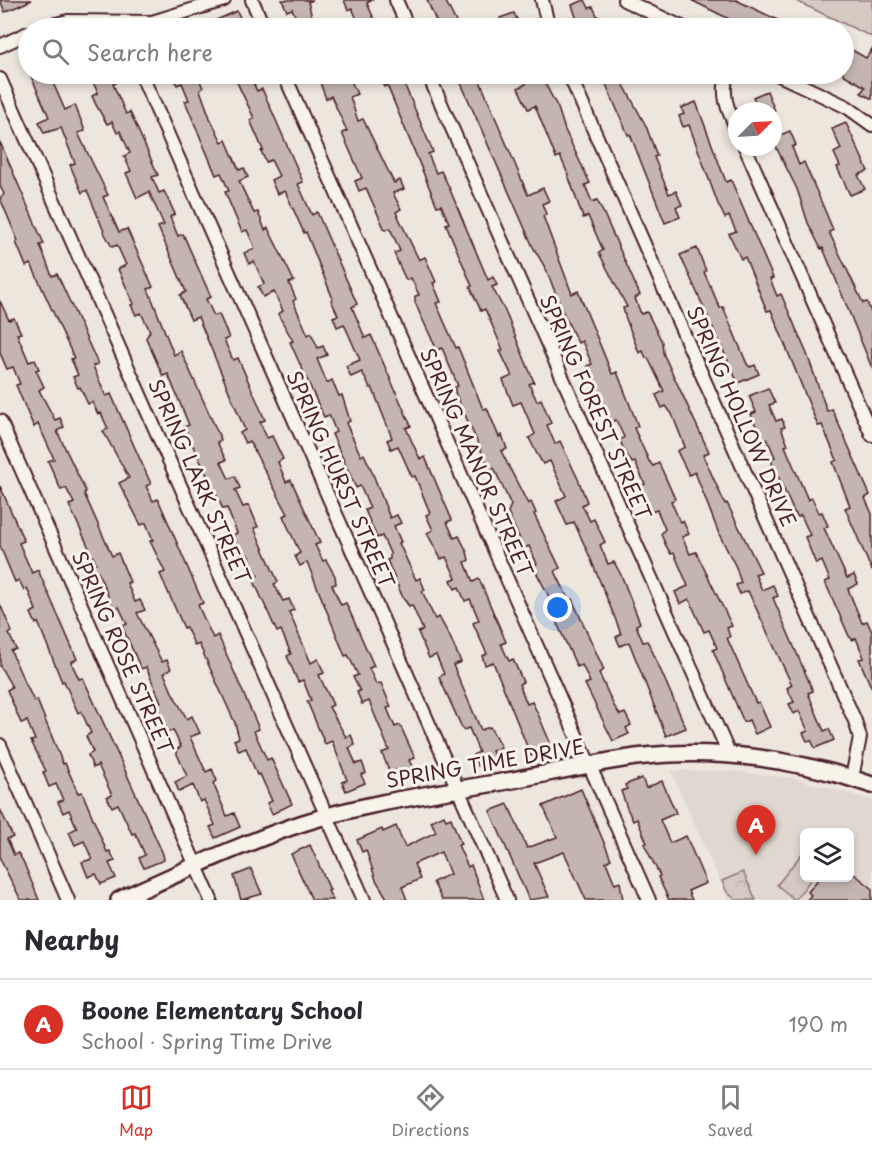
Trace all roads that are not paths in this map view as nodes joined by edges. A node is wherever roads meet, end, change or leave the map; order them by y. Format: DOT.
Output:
graph roads {
  1 [pos="224,0"];
  2 [pos="252,0"];
  3 [pos="396,0"];
  4 [pos="542,0"];
  5 [pos="624,0"];
  6 [pos="165,18"];
  7 [pos="260,18"];
  8 [pos="404,18"];
  9 [pos="546,18"];
  10 [pos="663,18"];
  11 [pos="18,38"];
  12 [pos="0,46"];
  13 [pos="0,79"];
  14 [pos="145,84"];
  15 [pos="288,84"];
  16 [pos="432,84"];
  17 [pos="573,84"];
  18 [pos="724,84"];
  19 [pos="798,84"];
  20 [pos="728,111"];
  21 [pos="868,122"];
  22 [pos="749,156"];
  23 [pos="0,421"];
  24 [pos="872,435"];
  25 [pos="0,745"];
  26 [pos="730,756"];
  27 [pos="590,765"];
  28 [pos="852,778"];
  29 [pos="872,785"];
  30 [pos="458,789"];
  31 [pos="327,816"];
  32 [pos="196,866"];
  33 [pos="68,900"];
  34 [pos="119,900"];
  35 [pos="211,900"];
  36 [pos="364,900"];
  37 [pos="507,900"];
  38 [pos="649,900"];
  1 -- 6 [label="street"];
  2 -- 7 [label="street"];
  3 -- 8 [label="street"];
  4 -- 9 [label="street"];
  5 -- 10 [label="street"];
  11 -- 12 [label="street"];
  13 -- 31 [label="street, SPRING LARK STREET"];
  14 -- 30 [label="street, SPRING HURST STREET"];
  15 -- 27 [label="street, SPRING MANOR STREET"];
  16 -- 26 [label="street, SPRING FOREST STREET"];
  17 -- 28 [label="street, SPRING HOLLOW DRIVE"];
  18 -- 20 [label="street"];
  19 -- 21 [label="street"];
  22 -- 24 [label="street"];
  23 -- 32 [label="street, SPRING ROSE STREET"];
  25 -- 33 [label="street"];
  26 -- 27 [label="street, SPRING TIME DRIVE"];
  26 -- 28 [label="street, SPRING TIME DRIVE"];
  27 -- 30 [label="street, SPRING TIME DRIVE"];
  27 -- 38 [label="street, SPRING MANOR STREET"];
  28 -- 29 [label="street, SPRING TIME DRIVE"];
  30 -- 31 [label="street, SPRING TIME DRIVE"];
  30 -- 37 [label="street, SPRING HURST STREET"];
  31 -- 32 [label="street, SPRING TIME DRIVE"];
  31 -- 36 [label="street, SPRING LARK STREET"];
  32 -- 34 [label="street, SPRING TIME DRIVE"];
  32 -- 35 [label="street, SPRING ROSE STREET"];
}
